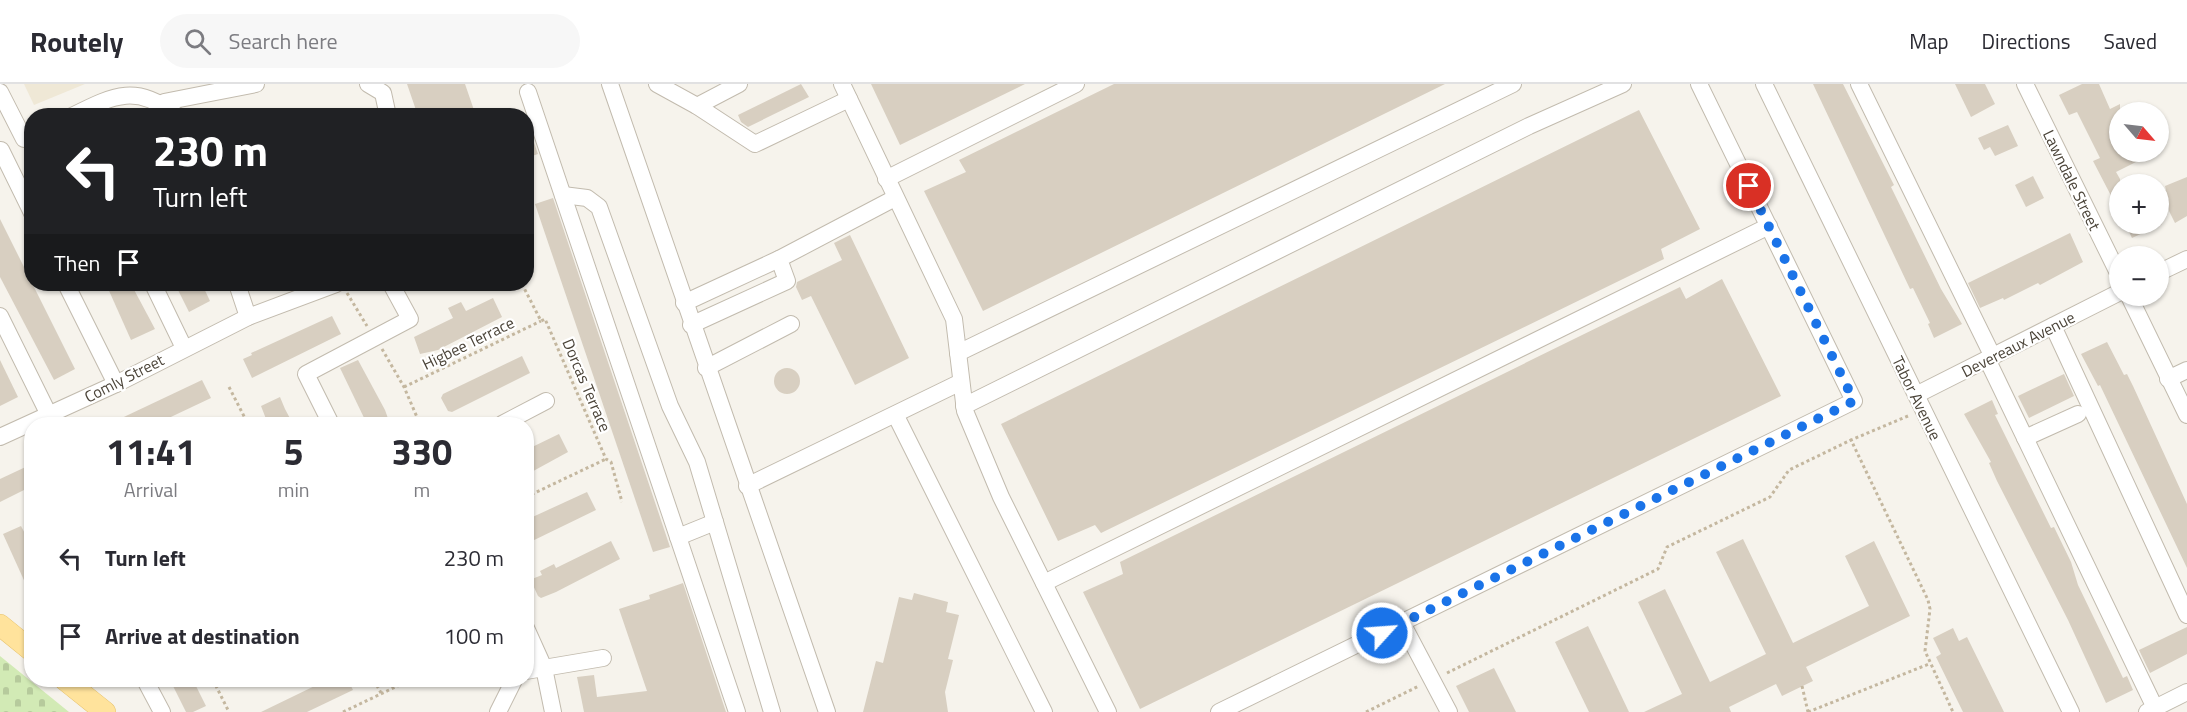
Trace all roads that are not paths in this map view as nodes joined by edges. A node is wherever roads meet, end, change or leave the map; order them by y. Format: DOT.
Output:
graph roads {
  1 [pos="256,84"];
  2 [pos="368,84"];
  3 [pos="610,84"];
  4 [pos="657,84"];
  5 [pos="739,84"];
  6 [pos="1076,84"];
  7 [pos="1514,84"];
  8 [pos="1623,84"];
  9 [pos="1699,84"];
  10 [pos="1764,84"];
  11 [pos="1859,84"];
  12 [pos="2025,84"];
  13 [pos="528,92"];
  14 [pos="845,92"];
  15 [pos="1,96"];
  16 [pos="164,102"];
  17 [pos="697,106"];
  18 [pos="87,108"];
  19 [pos="170,108"];
  20 [pos="386,108"];
  21 [pos="533,108"];
  22 [pos="534,110"];
  23 [pos="24,131"];
  24 [pos="24,139"];
  25 [pos="0,151"];
  26 [pos="886,179"];
  27 [pos="563,195"];
  28 [pos="24,198"];
  29 [pos="895,198"];
  30 [pos="1769,226"];
  31 [pos="2109,255"];
  32 [pos="779,259"];
  33 [pos="2187,259"];
  34 [pos="2169,268"];
  35 [pos="70,291"];
  36 [pos="156,291"];
  37 [pos="239,291"];
  38 [pos="317,291"];
  39 [pos="395,291"];
  40 [pos="2109,298"];
  41 [pos="684,303"];
  42 [pos="2134,306"];
  43 [pos="0,316"];
  44 [pos="248,317"];
  45 [pos="791,324"];
  46 [pos="691,325"];
  47 [pos="2053,326"];
  48 [pos="184,348"];
  49 [pos="958,353"];
  50 [pos="1990,358"];
  51 [pos="706,368"];
  52 [pos="2187,370"];
  53 [pos="2168,379"];
  54 [pos="961,382"];
  55 [pos="116,384"];
  56 [pos="1916,395"];
  57 [pos="546,401"];
  58 [pos="964,405"];
  59 [pos="50,414"];
  60 [pos="2078,414"];
  61 [pos="2187,415"];
  62 [pos="896,416"];
  63 [pos="43,417"];
  64 [pos="328,417"];
  65 [pos="515,417"];
  66 [pos="24,426"];
  67 [pos="0,437"];
  68 [pos="2025,438"];
  69 [pos="747,486"];
  70 [pos="715,522"];
  71 [pos="678,537"];
  72 [pos="1044,583"];
  73 [pos="2187,615"];
  74 [pos="1402,623"];
  75 [pos="0,625"];
  76 [pos="24,644"];
  77 [pos="534,646"];
  78 [pos="603,658"];
  79 [pos="544,668"];
  80 [pos="534,670"];
  81 [pos="74,687"];
  82 [pos="149,687"];
  83 [pos="510,687"];
  84 [pos="2187,692"];
  85 [pos="2153,711"];
  86 [pos="105,712"];
  87 [pos="162,712"];
  88 [pos="498,712"];
  89 [pos="553,712"];
  90 [pos="737,712"];
  91 [pos="772,712"];
  92 [pos="827,712"];
  93 [pos="1044,712"];
  94 [pos="1108,712"];
  95 [pos="1219,712"];
  96 [pos="1449,712"];
  97 [pos="2072,712"];
  1 -- 16 [label="street"];
  2 -- 20 [label="street"];
  3 -- 41 [label="street"];
  4 -- 17 [label="street"];
  5 -- 17 [label="street"];
  6 -- 26 [label="street"];
  7 -- 49 [label="street"];
  8 -- 58 [label="street"];
  9 -- 30 [label="street"];
  10 -- 56 [label="street, Tabor Avenue"];
  11 -- 50 [label="street"];
  12 -- 31 [label="street, Lawndale Street"];
  13 -- 21 [label="street"];
  14 -- 17 [label="street"];
  14 -- 26 [label="street"];
  15 -- 23 [label="street"];
  16 -- 18 [label="street"];
  16 -- 19 [label="street"];
  22 -- 27 [label="street"];
  24 -- 25 [label="street"];
  25 -- 28 [label="street"];
  26 -- 29 [label="street"];
  27 -- 70 [label="street"];
  27 -- 71 [label="street"];
  29 -- 32 [label="street"];
  29 -- 49 [label="street"];
  30 -- 72 [label="street"];
  30 -- 74 [label="street"];
  32 -- 41 [label="street"];
  32 -- 46 [label="street"];
  33 -- 34 [label="street"];
  35 -- 55 [label="street"];
  36 -- 48 [label="street"];
  37 -- 44 [label="street"];
  38 -- 44 [label="street, Comly Street"];
  39 -- 64 [label="street"];
  40 -- 47 [label="street, Devereaux Avenue"];
  41 -- 46 [label="street"];
  42 -- 53 [label="street"];
  43 -- 59 [label="street"];
  44 -- 48 [label="street, Comly Street"];
  45 -- 51 [label="street"];
  46 -- 51 [label="street"];
  47 -- 50 [label="street, Devereaux Avenue"];
  47 -- 73 [label="street"];
  48 -- 55 [label="street, Comly Street"];
  49 -- 54 [label="street"];
  50 -- 56 [label="street, Devereaux Avenue"];
  50 -- 68 [label="street"];
  51 -- 69 [label="street"];
  52 -- 53 [label="street"];
  53 -- 61 [label="street"];
  54 -- 58 [label="street"];
  54 -- 62 [label="street"];
  55 -- 59 [label="street, Comly Street"];
  56 -- 97 [label="street, Tabor Avenue"];
  57 -- 65 [label="street"];
  58 -- 72 [label="street"];
  59 -- 63 [label="street, Comly Street"];
  60 -- 68 [label="street"];
  62 -- 69 [label="street"];
  62 -- 93 [label="street"];
  66 -- 67 [label="street, Comly Street"];
  68 -- 85 [label="street"];
  69 -- 92 [label="street"];
  70 -- 71 [label="street"];
  70 -- 91 [label="street"];
  71 -- 90 [label="street"];
  72 -- 94 [label="street"];
  74 -- 95 [label="street"];
  74 -- 96 [label="street"];
  75 -- 76 [label="main road"];
  77 -- 79 [label="street"];
  78 -- 79 [label="street"];
  79 -- 80 [label="street"];
  79 -- 89 [label="street"];
  81 -- 86 [label="main road"];
  82 -- 87 [label="street"];
  83 -- 88 [label="street"];
  84 -- 85 [label="street"];
}
